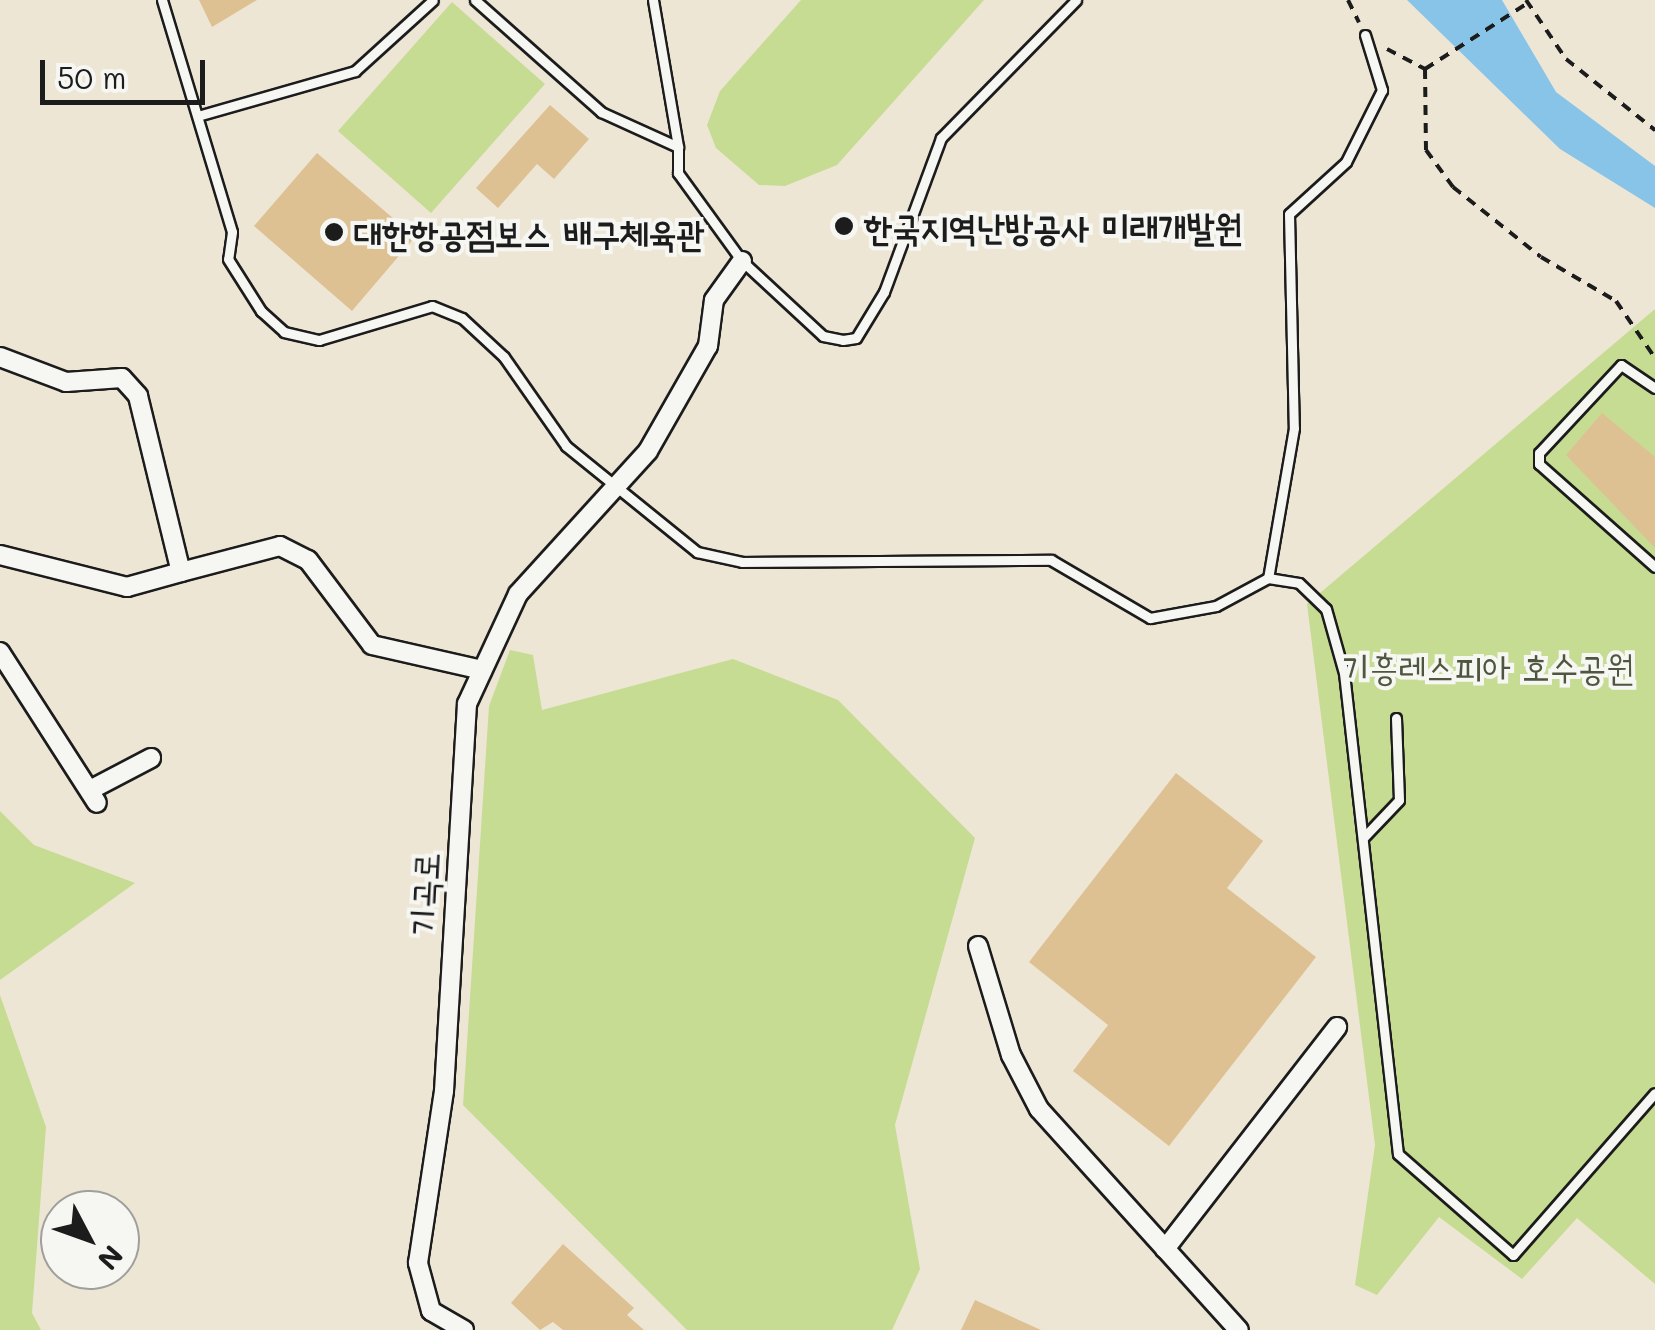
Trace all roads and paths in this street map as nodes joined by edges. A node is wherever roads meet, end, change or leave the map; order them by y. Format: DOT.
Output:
graph roads {
  1 [pos="162,0"];
  2 [pos="434,0"];
  3 [pos="476,0"];
  4 [pos="653,0"];
  5 [pos="1076,0"];
  6 [pos="1348,0"];
  7 [pos="1527,2"];
  8 [pos="1365,35"];
  9 [pos="1424,69"];
  10 [pos="200,115"];
  11 [pos="1655,130"];
  12 [pos="678,147"];
  13 [pos="742,261"];
  14 [pos="0,357"];
  15 [pos="1655,358"];
  16 [pos="1655,388"];
  17 [pos="611,485"];
  18 [pos="0,555"];
  19 [pos="1655,567"];
  20 [pos="182,572"];
  21 [pos="1268,578"];
  22 [pos="0,652"];
  23 [pos="482,670"];
  24 [pos="1396,718"];
  25 [pos="152,758"];
  26 [pos="1362,838"];
  27 [pos="978,946"];
  28 [pos="1337,1027"];
  29 [pos="1655,1093"];
  30 [pos="1165,1248"];
  31 [pos="464,1330"];
  32 [pos="1239,1330"];
  1 -- 10 [label="lane"];
  2 -- 10 [label="lane"];
  3 -- 12 [label="lane"];
  4 -- 12 [label="lane"];
  5 -- 13 [label="lane"];
  6 -- 8 [label="path"];
  7 -- 9 [label="path"];
  7 -- 11 [label="path"];
  8 -- 9 [label="path"];
  8 -- 21 [label="lane"];
  9 -- 15 [label="path"];
  10 -- 17 [label="lane"];
  12 -- 13 [label="lane"];
  13 -- 17 [label="street, 기곡로"];
  14 -- 20 [label="street"];
  16 -- 19 [label="lane"];
  17 -- 21 [label="lane"];
  17 -- 23 [label="street, 기곡로"];
  18 -- 20 [label="street"];
  20 -- 23 [label="street"];
  21 -- 26 [label="lane"];
  22 -- 25 [label="street"];
  23 -- 31 [label="street, 기곡로"];
  24 -- 26 [label="lane"];
  26 -- 29 [label="lane"];
  27 -- 30 [label="street"];
  28 -- 30 [label="street"];
  30 -- 32 [label="street"];
}
